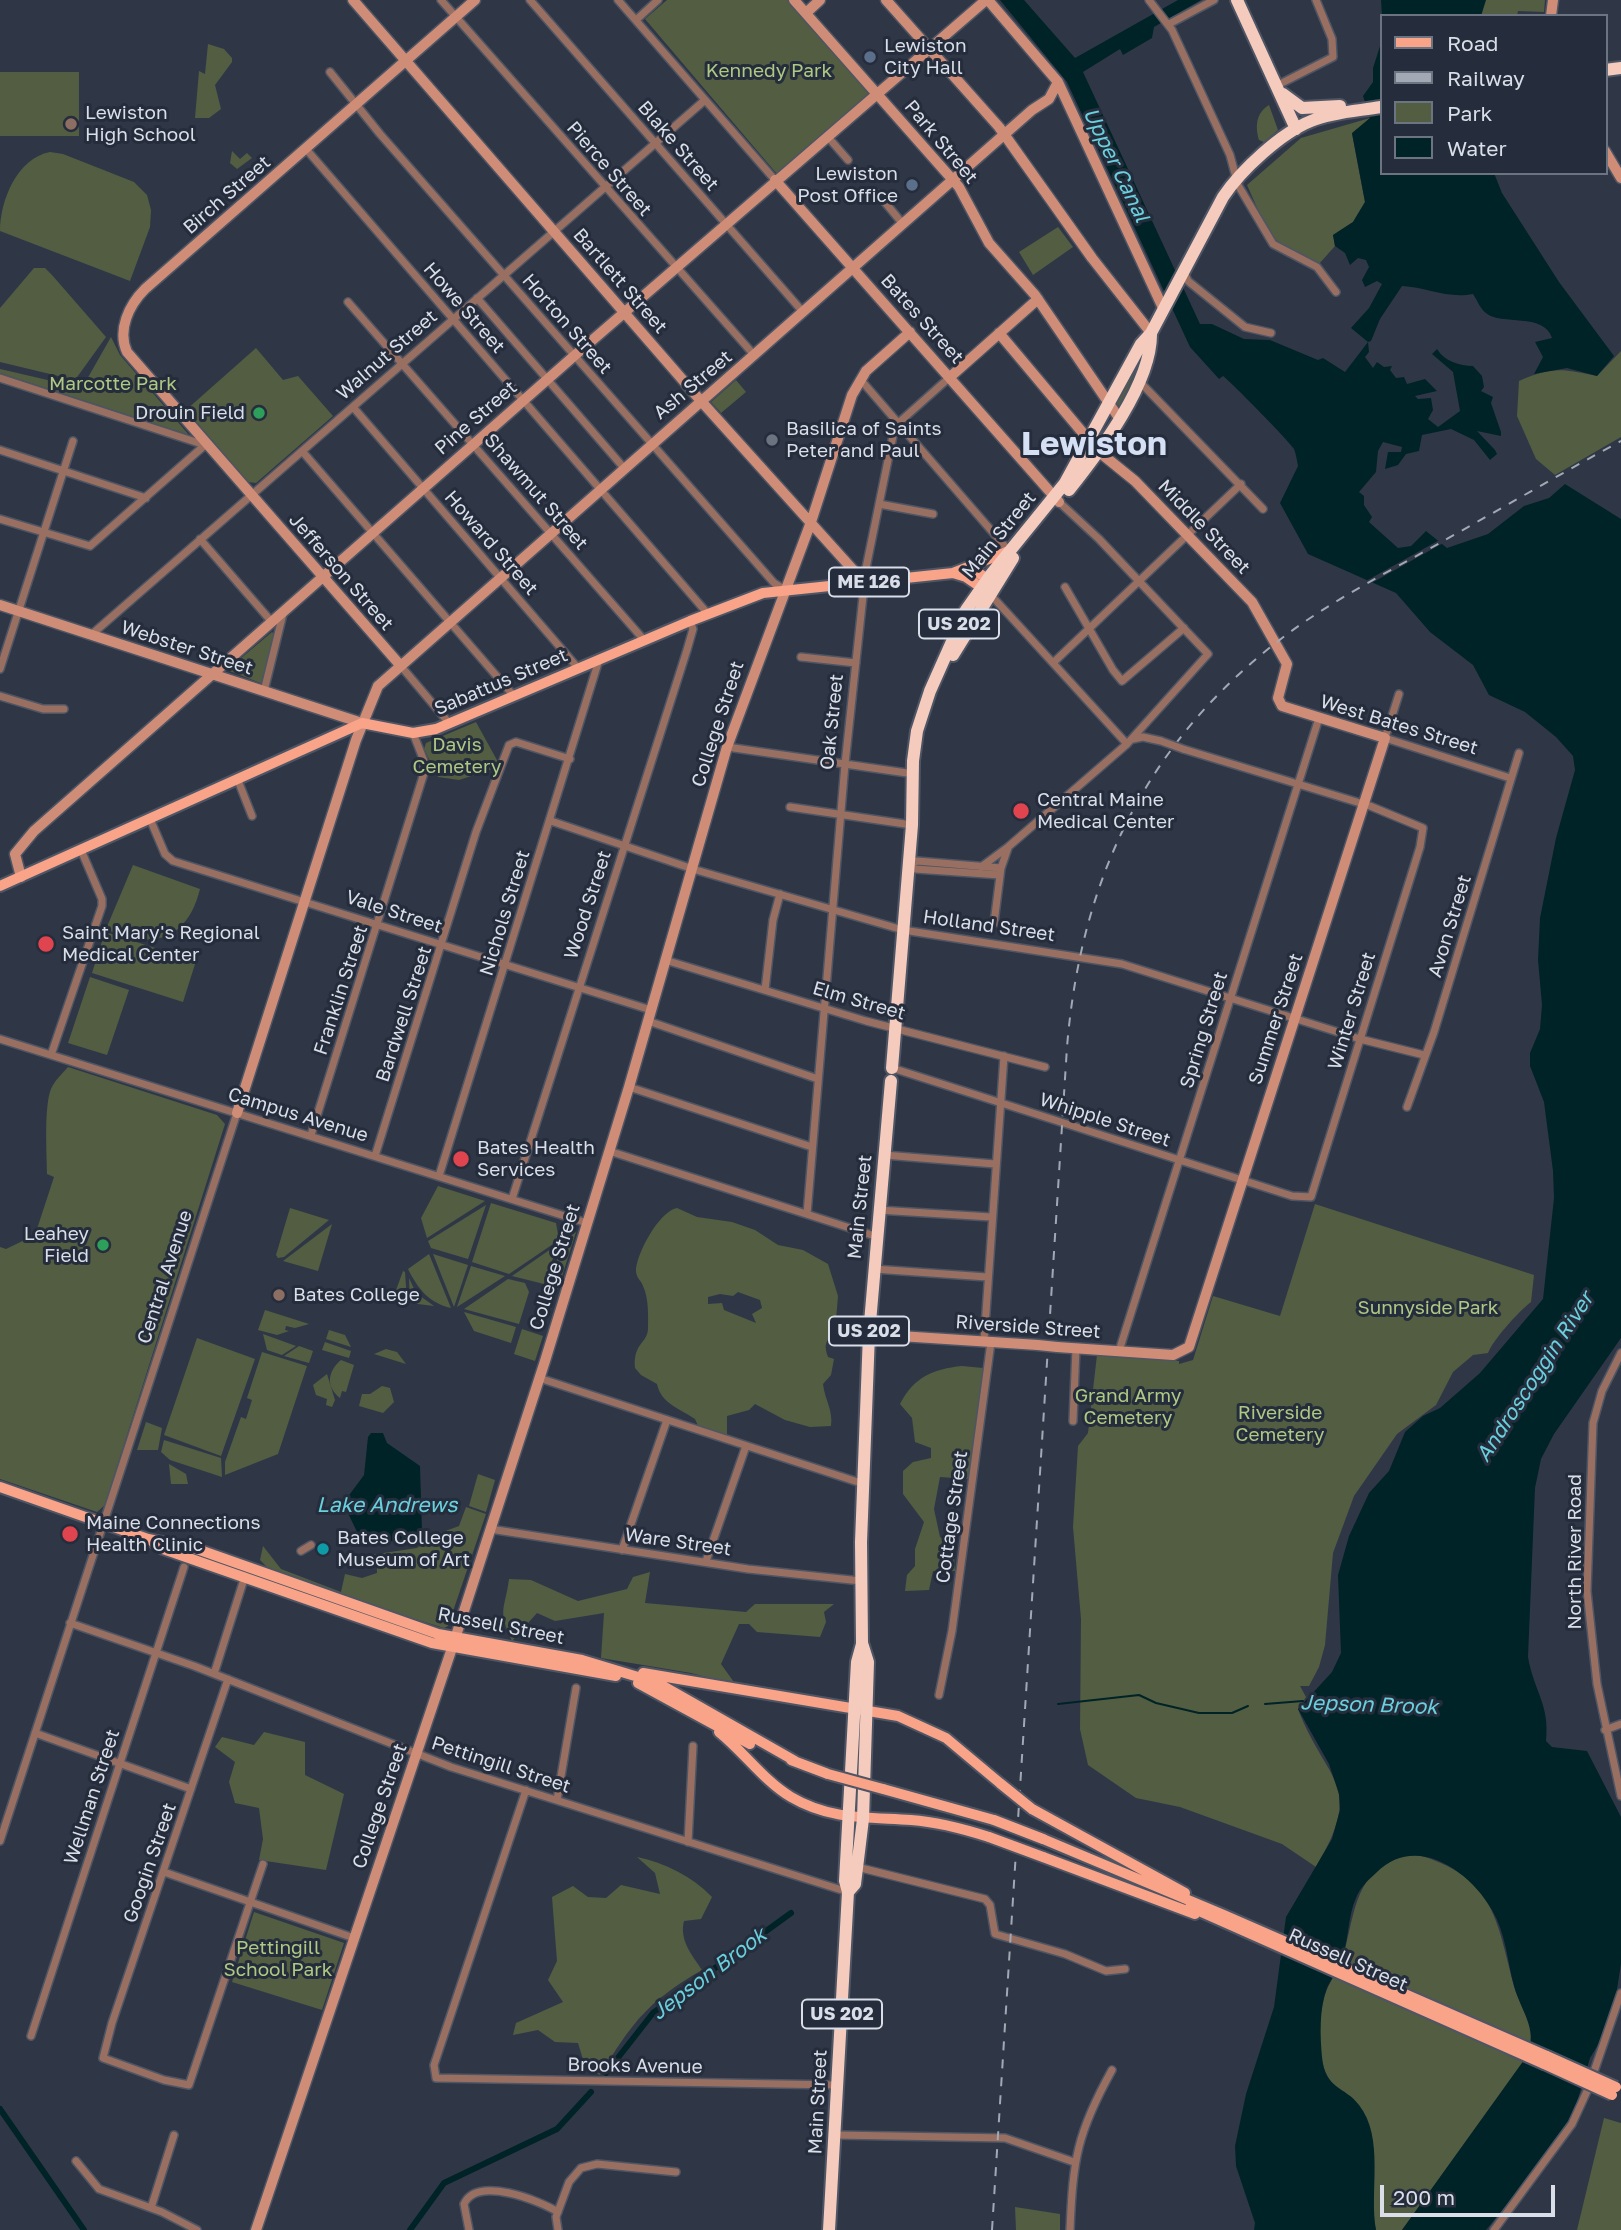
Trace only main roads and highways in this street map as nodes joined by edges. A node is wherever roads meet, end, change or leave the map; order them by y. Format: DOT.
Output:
graph roads {
  1 [pos="1237,0"];
  2 [pos="1275,86"];
  3 [pos="1380,107"];
  4 [pos="1347,109"];
  5 [pos="1296,129"];
  6 [pos="1151,334"];
  7 [pos="1056,500"];
  8 [pos="1009,551"];
  9 [pos="953,573"];
  10 [pos="989,586"];
  11 [pos="0,886"];
  12 [pos="0,1487"];
  13 [pos="148,1539"];
  14 [pos="454,1643"];
  15 [pos="600,1664"];
  16 [pos="860,1707"];
  17 [pos="692,1711"];
  18 [pos="795,1761"];
  19 [pos="856,1819"];
  20 [pos="1228,1921"];
  21 [pos="1618,2092"];
  22 [pos="829,2230"];
  1 -- 2 [label="highway"];
  2 -- 4 [label="highway"];
  2 -- 5 [label="highway"];
  3 -- 4 [label="highway, Main Street / US 202"];
  4 -- 5 [label="highway, Main Street / US 202"];
  5 -- 6 [label="highway, Main Street / US 202"];
  6 -- 7 [label="highway, Main Street / US 202"];
  6 -- 7 [label="highway, Main Street / US 202"];
  7 -- 8 [label="highway, Main Street / US 202"];
  7 -- 10 [label="highway, Main Street / US 202"];
  8 -- 9 [label="main road"];
  8 -- 10 [label="highway, Main Street / US 202"];
  9 -- 10 [label="main road"];
  9 -- 11 [label="main road, Sabattus Street / ME 126"];
  10 -- 16 [label="highway, Main Street / US 202"];
  12 -- 13 [label="main road, Russell Street"];
  13 -- 14 [label="main road, Russell Street"];
  13 -- 14 [label="main road, Russell Street"];
  14 -- 15 [label="main road, Russell Street"];
  14 -- 17 [label="main road, Russell Street"];
  15 -- 16 [label="main road"];
  15 -- 18 [label="main road, Russell Street"];
  16 -- 19 [label="highway, Main Street / US 202"];
  16 -- 20 [label="main road, bridge"];
  17 -- 18 [label="main road, Russell Street"];
  17 -- 19 [label="main road"];
  18 -- 20 [label="main road, Russell Street, bridge"];
  19 -- 20 [label="main road, bridge"];
  19 -- 22 [label="highway, Main Street / US 202"];
  20 -- 21 [label="main road, Russell Street, bridge"];
}
